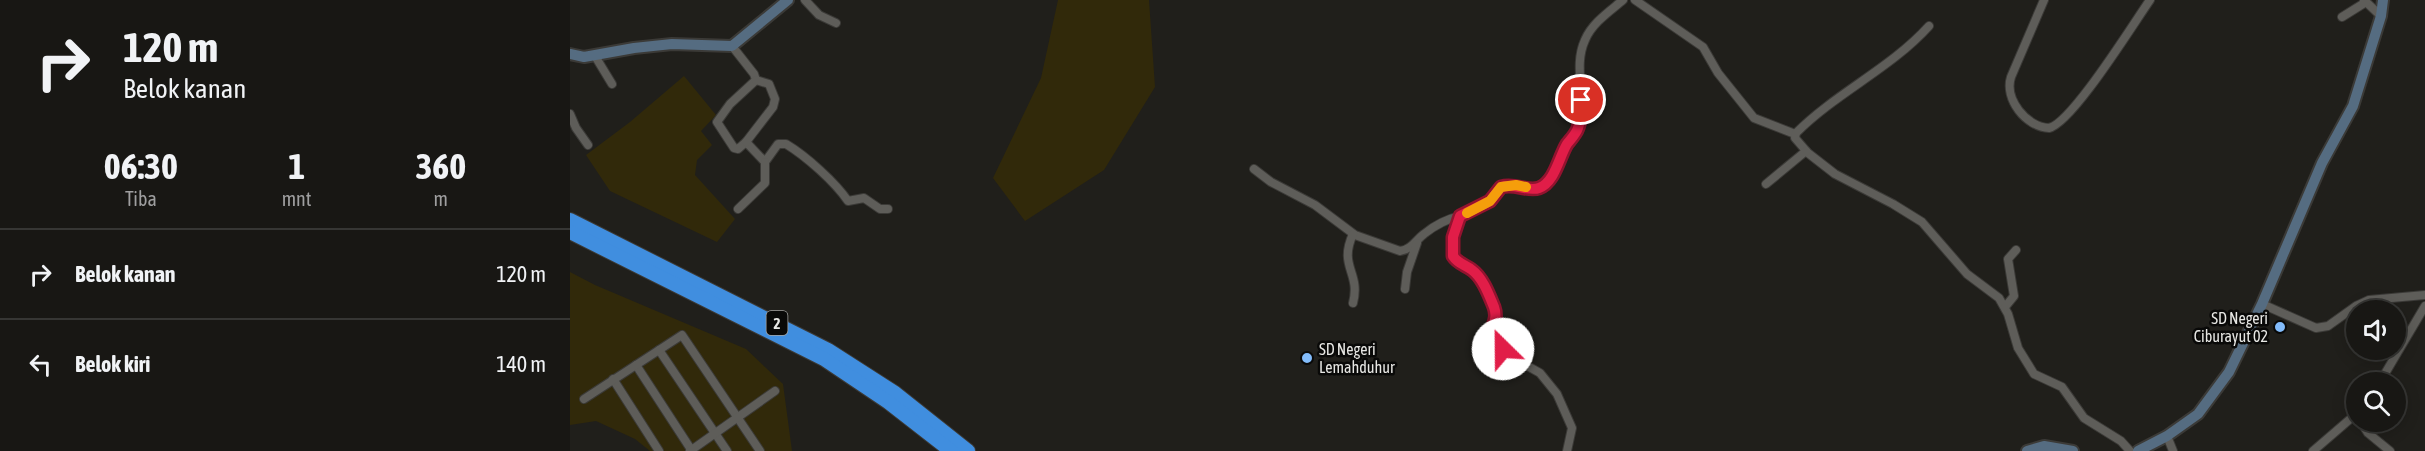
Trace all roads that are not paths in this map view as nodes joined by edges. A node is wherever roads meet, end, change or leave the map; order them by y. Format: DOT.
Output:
graph roads {
  1 [pos="788,0"];
  2 [pos="805,0"];
  3 [pos="1623,0"];
  4 [pos="1635,0"];
  5 [pos="2044,0"];
  6 [pos="2150,0"];
  7 [pos="2383,0"];
  8 [pos="2365,1"];
  9 [pos="2381,16"];
  10 [pos="2342,17"];
  11 [pos="836,23"];
  12 [pos="1929,26"];
  13 [pos="732,46"];
  14 [pos="570,54"];
  15 [pos="594,56"];
  16 [pos="756,80"];
  17 [pos="612,84"];
  18 [pos="570,114"];
  19 [pos="1796,134"];
  20 [pos="746,142"];
  21 [pos="588,145"];
  22 [pos="1806,151"];
  23 [pos="765,162"];
  24 [pos="1254,169"];
  25 [pos="1766,184"];
  26 [pos="738,209"];
  27 [pos="888,209"];
  28 [pos="1460,216"];
  29 [pos="570,220"];
  30 [pos="570,232"];
  31 [pos="1353,234"];
  32 [pos="1418,239"];
  33 [pos="2016,250"];
  34 [pos="1405,289"];
  35 [pos="2425,295"];
  36 [pos="1353,303"];
  37 [pos="2262,304"];
  38 [pos="2425,306"];
  39 [pos="2005,307"];
  40 [pos="659,350"];
  41 [pos="636,365"];
  42 [pos="2386,372"];
  43 [pos="613,380"];
  44 [pos="775,391"];
  45 [pos="584,399"];
  46 [pos="739,416"];
  47 [pos="2346,423"];
  48 [pos="2367,432"];
  49 [pos="715,433"];
  50 [pos="2167,436"];
  51 [pos="659,451"];
  52 [pos="691,451"];
  53 [pos="727,451"];
  54 [pos="760,451"];
  55 [pos="951,451"];
  56 [pos="968,451"];
  57 [pos="1567,451"];
  58 [pos="2028,451"];
  59 [pos="2073,451"];
  60 [pos="2130,451"];
  61 [pos="2138,451"];
  62 [pos="2173,451"];
  63 [pos="2313,451"];
  64 [pos="2390,451"];
  1 -- 13 [label="street"];
  2 -- 11 [label="street"];
  3 -- 28 [label="street"];
  4 -- 19 [label="street"];
  5 -- 6 [label="street"];
  7 -- 9 [label="street"];
  8 -- 9 [label="street"];
  8 -- 10 [label="street"];
  9 -- 37 [label="street"];
  12 -- 19 [label="street"];
  13 -- 15 [label="street"];
  13 -- 16 [label="street"];
  14 -- 15 [label="street"];
  15 -- 17 [label="street"];
  16 -- 20 [label="street"];
  16 -- 20 [label="street"];
  18 -- 21 [label="street"];
  19 -- 22 [label="street"];
  20 -- 23 [label="street"];
  22 -- 25 [label="street"];
  22 -- 39 [label="street"];
  23 -- 26 [label="street"];
  23 -- 27 [label="street"];
  24 -- 31 [label="street"];
  28 -- 32 [label="street"];
  28 -- 57 [label="street"];
  29 -- 56 [label="highway, 2"];
  30 -- 55 [label="highway, 2"];
  31 -- 32 [label="street"];
  31 -- 36 [label="street"];
  32 -- 34 [label="street"];
  33 -- 39 [label="street"];
  35 -- 37 [label="street"];
  37 -- 50 [label="street"];
  38 -- 42 [label="street"];
  39 -- 60 [label="street"];
  40 -- 41 [label="street"];
  40 -- 46 [label="street"];
  40 -- 49 [label="street"];
  41 -- 43 [label="street"];
  41 -- 52 [label="street"];
  43 -- 45 [label="street"];
  43 -- 51 [label="street"];
  44 -- 46 [label="street"];
  46 -- 49 [label="street"];
  46 -- 54 [label="street"];
  47 -- 63 [label="street"];
  48 -- 64 [label="street"];
  49 -- 52 [label="street"];
  49 -- 53 [label="street"];
  50 -- 61 [label="street"];
  50 -- 62 [label="street"];
  58 -- 59 [label="street"];
}
